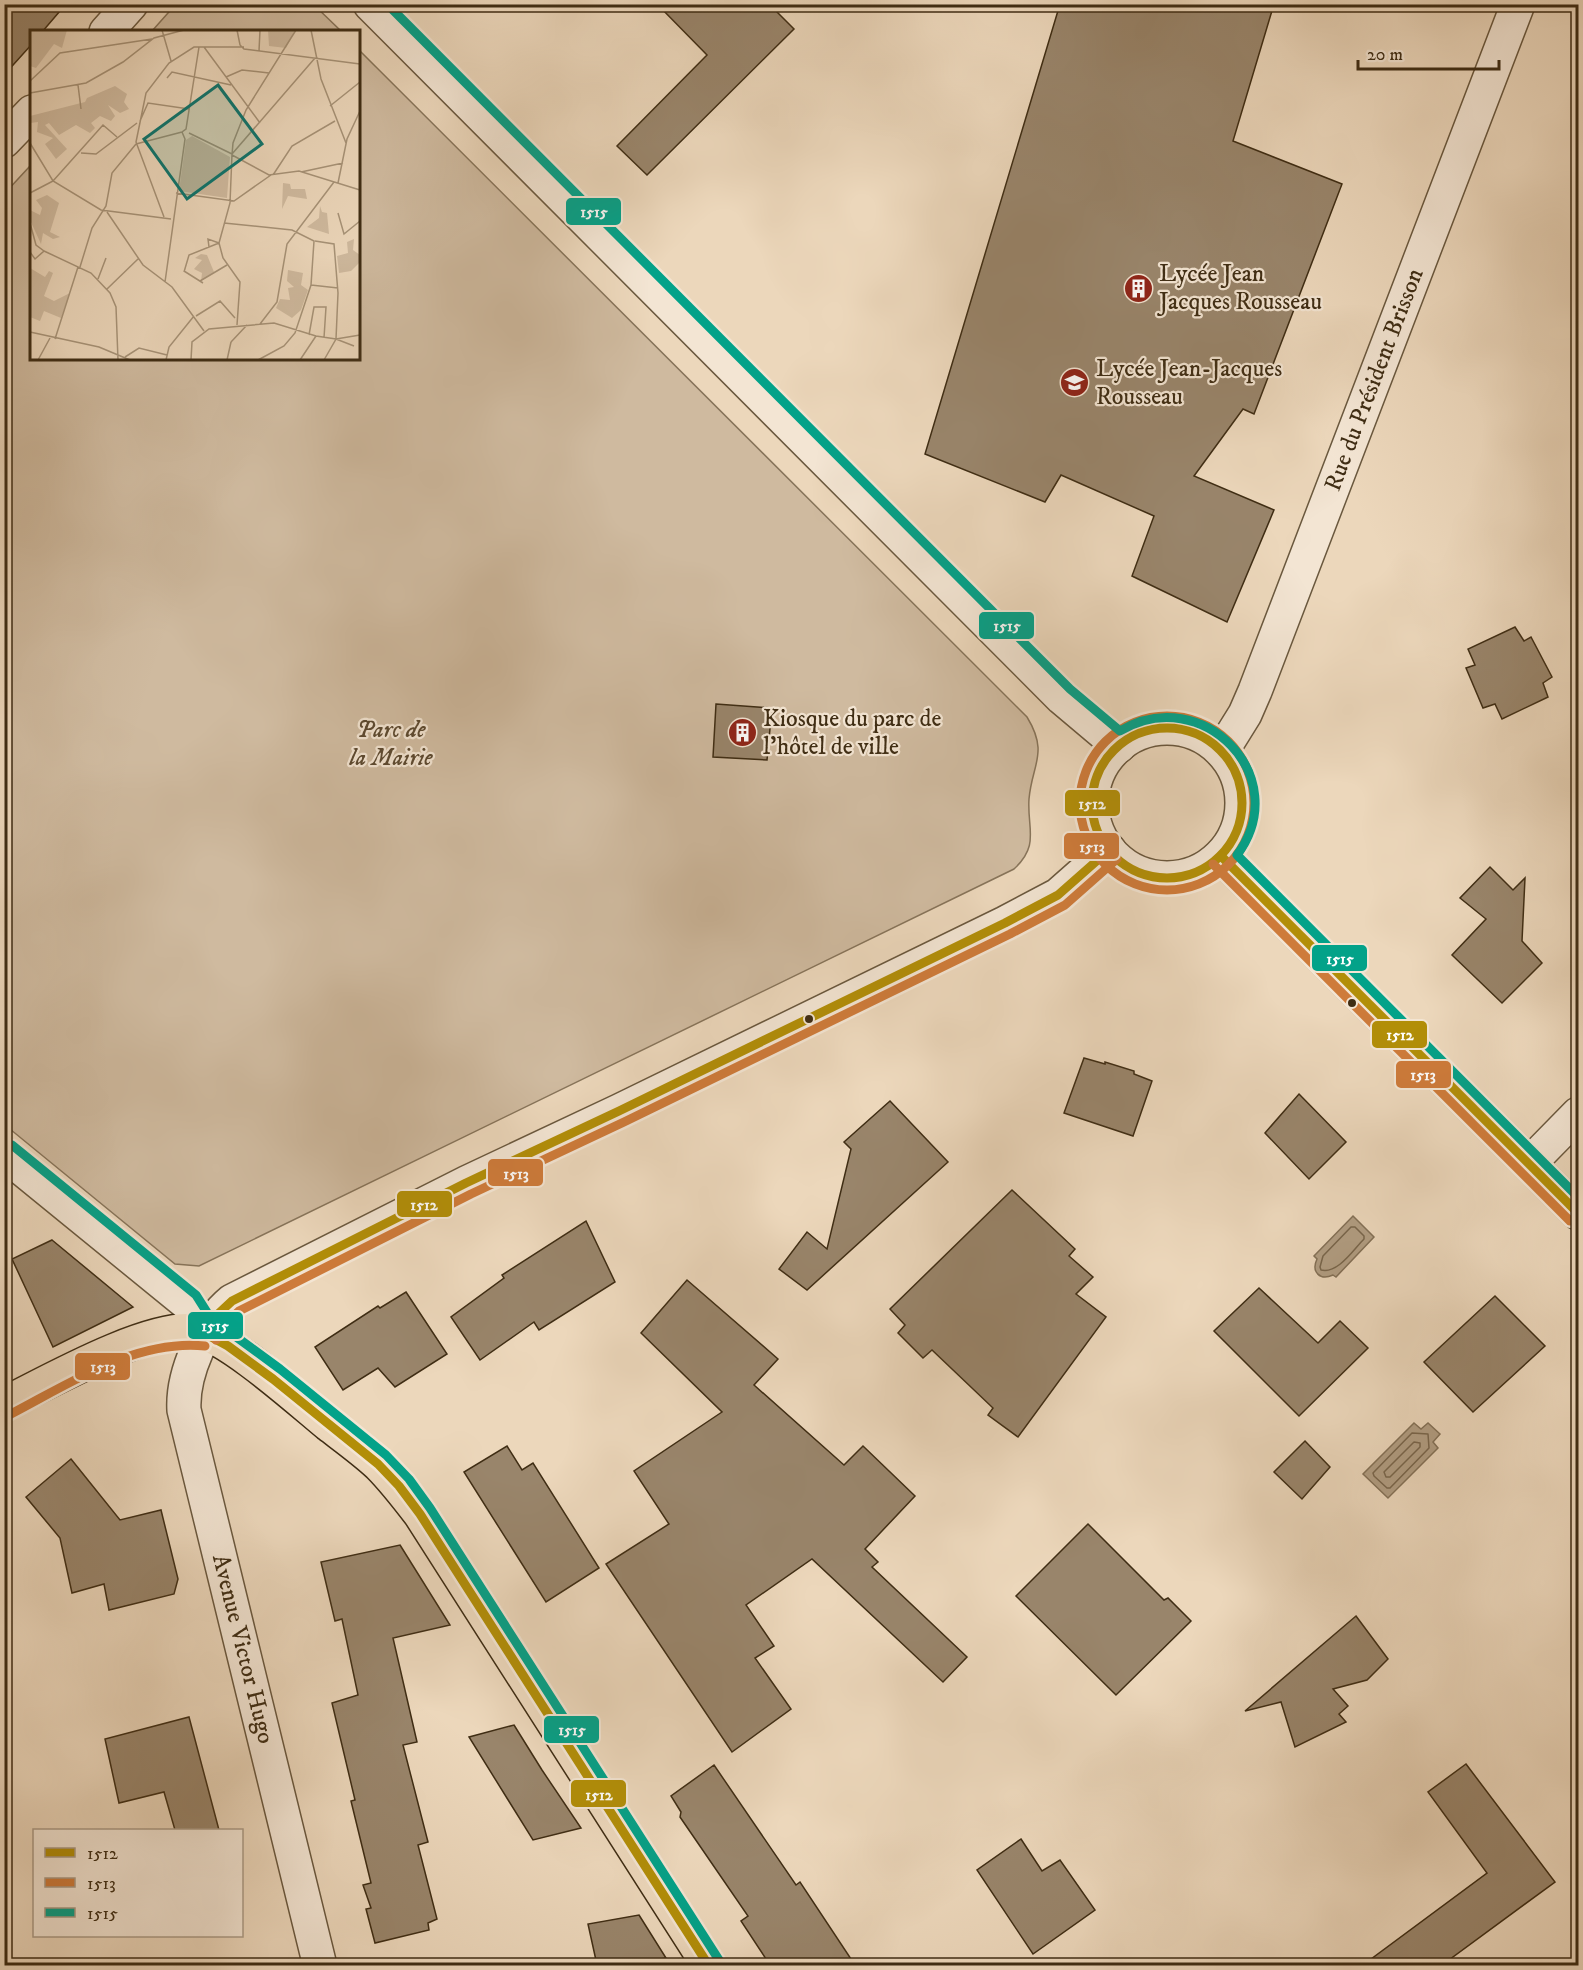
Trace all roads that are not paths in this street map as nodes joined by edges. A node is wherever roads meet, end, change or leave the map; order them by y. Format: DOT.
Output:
graph roads {
  1 [pos="131,4"];
  2 [pos="370,4"];
  3 [pos="1518,4"];
  4 [pos="108,30"];
  5 [pos="30,114"];
  6 [pos="4,141"];
  7 [pos="1119,746"];
  8 [pos="1222,751"];
  9 [pos="1109,850"];
  10 [pos="1221,856"];
  11 [pos="1578,1114"];
  12 [pos="4,1154"];
  13 [pos="1530,1164"];
  14 [pos="1578,1213"];
  15 [pos="206,1334"];
  16 [pos="4,1404"];
  17 [pos="320,1965"];
  18 [pos="709,1965"];
  1 -- 4 [label="street"];
  2 -- 7 [label="street"];
  3 -- 8 [label="street, Rue du Président Brisson"];
  5 -- 6 [label="street"];
  7 -- 8 [label="street"];
  7 -- 9 [label="street"];
  8 -- 10 [label="street"];
  9 -- 10 [label="street"];
  9 -- 15 [label="street, Avenue Victor Hugo"];
  10 -- 13 [label="street"];
  11 -- 13 [label="street"];
  12 -- 15 [label="street"];
  13 -- 14 [label="street"];
  15 -- 16 [label="main road"];
  15 -- 17 [label="street, Avenue Victor Hugo"];
  15 -- 18 [label="main road"];
}
